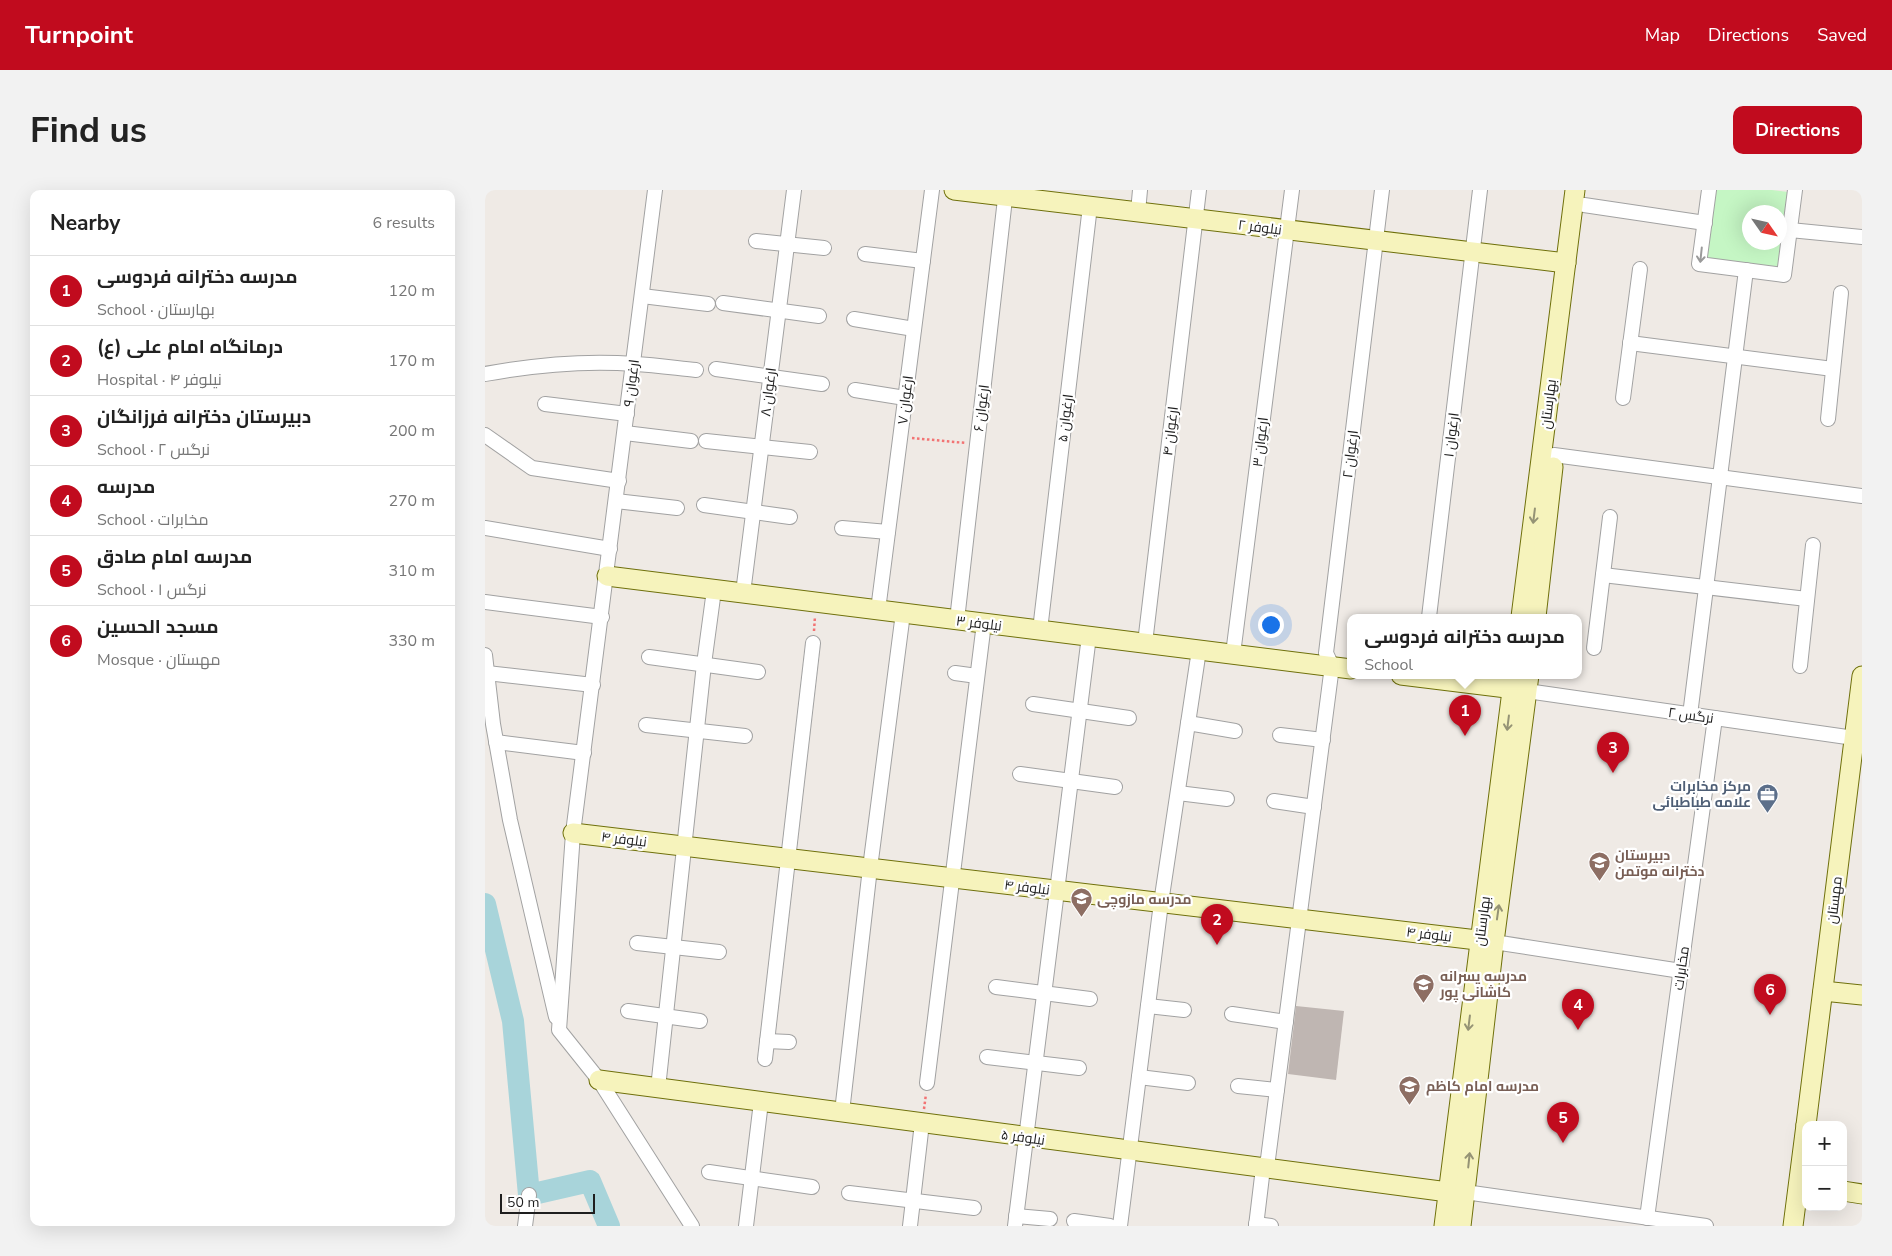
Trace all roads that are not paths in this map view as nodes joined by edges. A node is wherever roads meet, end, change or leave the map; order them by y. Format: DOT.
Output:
graph roads {
  1 [pos="655,190"];
  2 [pos="794,190"];
  3 [pos="932,190"];
  4 [pos="954,190"];
  5 [pos="1140,190"];
  6 [pos="1199,190"];
  7 [pos="1292,190"];
  8 [pos="1382,190"];
  9 [pos="1479,190"];
  10 [pos="1709,190"];
  11 [pos="1795,190"];
  12 [pos="1006,193"];
  13 [pos="1582,195"];
  14 [pos="1090,206"];
  15 [pos="1137,212"];
  16 [pos="1195,219"];
  17 [pos="1705,223"];
  18 [pos="1287,230"];
  19 [pos="1790,230"];
  20 [pos="1862,237"];
  21 [pos="756,240"];
  22 [pos="1376,240"];
  23 [pos="787,244"];
  24 [pos="824,248"];
  25 [pos="1473,252"];
  26 [pos="865,254"];
  27 [pos="923,261"];
  28 [pos="1566,263"];
  29 [pos="1640,269"];
  30 [pos="1747,270"];
  31 [pos="1841,293"];
  32 [pos="643,296"];
  33 [pos="723,303"];
  34 [pos="708,304"];
  35 [pos="778,311"];
  36 [pos="819,316"];
  37 [pos="854,320"];
  38 [pos="914,329"];
  39 [pos="1630,344"];
  40 [pos="1735,358"];
  41 [pos="633,364"];
  42 [pos="716,369"];
  43 [pos="1833,369"];
  44 [pos="696,370"];
  45 [pos="485,374"];
  46 [pos="770,378"];
  47 [pos="822,384"];
  48 [pos="855,390"];
  49 [pos="905,398"];
  50 [pos="1623,398"];
  51 [pos="545,404"];
  52 [pos="627,414"];
  53 [pos="1828,419"];
  54 [pos="625,434"];
  55 [pos="485,435"];
  56 [pos="706,441"];
  57 [pos="691,442"];
  58 [pos="761,446"];
  59 [pos="810,452"];
  60 [pos="1554,455"];
  61 [pos="1720,477"];
  62 [pos="619,481"];
  63 [pos="1862,496"];
  64 [pos="616,501"];
  65 [pos="704,505"];
  66 [pos="677,508"];
  67 [pos="753,513"];
  68 [pos="790,517"];
  69 [pos="1610,517"];
  70 [pos="485,528"];
  71 [pos="843,528"];
  72 [pos="888,532"];
  73 [pos="1813,545"];
  74 [pos="610,548"];
  75 [pos="1603,575"];
  76 [pos="607,576"];
  77 [pos="1706,586"];
  78 [pos="714,590"];
  79 [pos="743,593"];
  80 [pos="1807,599"];
  81 [pos="485,602"];
  82 [pos="878,610"];
  83 [pos="903,613"];
  84 [pos="1429,614"];
  85 [pos="1521,614"];
  86 [pos="1536,614"];
  87 [pos="602,617"];
  88 [pos="957,620"];
  89 [pos="985,623"];
  90 [pos="1040,630"];
  91 [pos="1089,636"];
  92 [pos="813,643"];
  93 [pos="1145,643"];
  94 [pos="1594,648"];
  95 [pos="1199,650"];
  96 [pos="1233,654"];
  97 [pos="485,655"];
  98 [pos="649,657"];
  99 [pos="704,664"];
  100 [pos="1332,666"];
  101 [pos="1800,666"];
  102 [pos="1347,668"];
  103 [pos="759,672"];
  104 [pos="955,672"];
  105 [pos="487,673"];
  106 [pos="977,676"];
  107 [pos="1862,676"];
  108 [pos="1472,679"];
  109 [pos="1521,682"];
  110 [pos="593,685"];
  111 [pos="487,696"];
  112 [pos="1033,704"];
  113 [pos="1079,710"];
  114 [pos="1690,714"];
  115 [pos="1129,718"];
  116 [pos="1715,718"];
  117 [pos="1188,724"];
  118 [pos="646,725"];
  119 [pos="697,731"];
  120 [pos="1235,731"];
  121 [pos="1280,735"];
  122 [pos="745,736"];
  123 [pos="1854,738"];
  124 [pos="1323,740"];
  125 [pos="496,742"];
  126 [pos="584,753"];
  127 [pos="1856,772"];
  128 [pos="1019,774"];
  129 [pos="1070,781"];
  130 [pos="1115,787"];
  131 [pos="1178,793"];
  132 [pos="1227,798"];
  133 [pos="1274,801"];
  134 [pos="1314,808"];
  135 [pos="573,833"];
  136 [pos="685,846"];
  137 [pos="788,858"];
  138 [pos="869,868"];
  139 [pos="953,878"];
  140 [pos="1057,890"];
  141 [pos="1161,903"];
  142 [pos="1299,919"];
  143 [pos="1487,941"];
  144 [pos="637,942"];
  145 [pos="674,947"];
  146 [pos="719,952"];
  147 [pos="1681,971"];
  148 [pos="996,987"];
  149 [pos="1823,991"];
  150 [pos="1044,993"];
  151 [pos="1862,995"];
  152 [pos="1090,999"];
  153 [pos="1148,1006"];
  154 [pos="1184,1010"];
  155 [pos="628,1011"];
  156 [pos="1232,1014"];
  157 [pos="666,1016"];
  158 [pos="700,1021"];
  159 [pos="1286,1022"];
  160 [pos="559,1030"];
  161 [pos="767,1040"];
  162 [pos="789,1042"];
  163 [pos="987,1057"];
  164 [pos="765,1059"];
  165 [pos="1035,1063"];
  166 [pos="1079,1068"];
  167 [pos="1139,1077"];
  168 [pos="599,1080"];
  169 [pos="1188,1082"];
  170 [pos="927,1083"];
  171 [pos="1239,1086"];
  172 [pos="658,1088"];
  173 [pos="1277,1090"];
  174 [pos="761,1102"];
  175 [pos="842,1112"];
  176 [pos="1807,1121"];
  177 [pos="922,1123"];
  178 [pos="1026,1137"];
  179 [pos="1129,1151"];
  180 [pos="1263,1168"];
  181 [pos="709,1172"];
  182 [pos="752,1179"];
  183 [pos="1802,1186"];
  184 [pos="812,1187"];
  185 [pos="1457,1192"];
  186 [pos="1847,1192"];
  187 [pos="849,1193"];
  188 [pos="1862,1194"];
  189 [pos="529,1195"];
  190 [pos="913,1201"];
  191 [pos="974,1208"];
  192 [pos="1647,1218"];
  193 [pos="1050,1219"];
  194 [pos="1016,1221"];
  195 [pos="1074,1222"];
  196 [pos="1256,1225"];
  197 [pos="525,1226"];
  198 [pos="692,1226"];
  199 [pos="746,1226"];
  200 [pos="910,1226"];
  201 [pos="1111,1226"];
  202 [pos="1120,1226"];
  203 [pos="1271,1226"];
  204 [pos="1444,1226"];
  205 [pos="1461,1226"];
  206 [pos="1706,1226"];
  207 [pos="1793,1226"];
  1 -- 32 [label="street, ارغوان ۹"];
  2 -- 23 [label="street, ارغوان ۸"];
  3 -- 27 [label="street, ارغوان ۷"];
  4 -- 12 [label="street, نیلوفر ۲"];
  5 -- 15 [label="street"];
  6 -- 16 [label="street, ارغوان ۴"];
  7 -- 18 [label="street, ارغوان ۳"];
  8 -- 22 [label="street, ارغوان ۲"];
  9 -- 25 [label="street, ارغوان ۱"];
  10 -- 17 [label="street"];
  11 -- 19 [label="street"];
  12 -- 14 [label="street, نیلوفر ۲"];
  12 -- 88 [label="street, ارغوان ۶"];
  13 -- 17 [label="street"];
  13 -- 28 [label="street, بهارستان"];
  13 -- 60 [label="street, بهارستان"];
  14 -- 15 [label="street, نیلوفر ۲"];
  14 -- 90 [label="street, ارغوان ۵"];
  15 -- 16 [label="street, نیلوفر ۲"];
  16 -- 18 [label="street, نیلوفر ۲"];
  16 -- 93 [label="street, ارغوان ۴"];
  17 -- 30 [label="street, one-way"];
  18 -- 22 [label="street, نیلوفر ۲"];
  18 -- 96 [label="street, ارغوان ۳"];
  19 -- 20 [label="street"];
  19 -- 30 [label="street"];
  21 -- 23 [label="street"];
  22 -- 25 [label="street, نیلوفر ۲"];
  22 -- 100 [label="street, ارغوان ۲"];
  23 -- 24 [label="street"];
  23 -- 35 [label="street, ارغوان ۸"];
  25 -- 28 [label="street, نیلوفر ۲"];
  25 -- 84 [label="street, ارغوان ۱"];
  26 -- 27 [label="street"];
  27 -- 38 [label="street, ارغوان ۷"];
  28 -- 85 [label="street, بهارستان, one-way"];
  29 -- 39 [label="street"];
  30 -- 40 [label="street"];
  31 -- 43 [label="street"];
  32 -- 34 [label="street"];
  32 -- 41 [label="street, ارغوان ۹"];
  33 -- 35 [label="street"];
  35 -- 36 [label="street"];
  35 -- 46 [label="street, ارغوان ۸"];
  37 -- 38 [label="street"];
  38 -- 49 [label="street, ارغوان ۷"];
  39 -- 40 [label="street"];
  39 -- 50 [label="street"];
  40 -- 43 [label="street"];
  40 -- 61 [label="street"];
  41 -- 44 [label="street"];
  41 -- 45 [label="street"];
  41 -- 52 [label="street, ارغوان ۹"];
  42 -- 46 [label="street"];
  43 -- 53 [label="street"];
  46 -- 47 [label="street"];
  46 -- 58 [label="street, ارغوان ۸"];
  48 -- 49 [label="street"];
  49 -- 72 [label="street, ارغوان ۷"];
  51 -- 52 [label="street"];
  52 -- 54 [label="street, ارغوان ۹"];
  54 -- 57 [label="street"];
  54 -- 62 [label="street, ارغوان ۹"];
  55 -- 62 [label="street"];
  56 -- 58 [label="street"];
  58 -- 59 [label="street"];
  58 -- 67 [label="street, ارغوان ۸"];
  60 -- 61 [label="street"];
  60 -- 86 [label="street, بهارستان"];
  61 -- 63 [label="street"];
  61 -- 77 [label="street"];
  62 -- 64 [label="street, ارغوان ۹"];
  64 -- 66 [label="street"];
  64 -- 74 [label="street, ارغوان ۹"];
  65 -- 67 [label="street"];
  67 -- 68 [label="street"];
  67 -- 79 [label="street, ارغوان ۸"];
  69 -- 75 [label="street"];
  70 -- 74 [label="street"];
  71 -- 72 [label="street"];
  72 -- 82 [label="street, ارغوان ۷"];
  73 -- 80 [label="street"];
  74 -- 76 [label="street, ارغوان ۹"];
  75 -- 77 [label="street"];
  75 -- 94 [label="street"];
  76 -- 78 [label="street, نیلوفر ۳"];
  76 -- 87 [label="street, ارغوان ۹"];
  77 -- 80 [label="street"];
  77 -- 114 [label="street"];
  78 -- 79 [label="street, نیلوفر ۳"];
  78 -- 99 [label="street"];
  79 -- 82 [label="street, نیلوفر ۳"];
  80 -- 101 [label="street"];
  81 -- 87 [label="street"];
  82 -- 83 [label="street, نیلوفر ۳"];
  83 -- 88 [label="street, نیلوفر ۳"];
  83 -- 138 [label="street"];
  87 -- 110 [label="street, ارغوان ۹"];
  88 -- 89 [label="street, نیلوفر ۳"];
  89 -- 90 [label="street, نیلوفر ۳"];
  89 -- 106 [label="street"];
  90 -- 91 [label="street, نیلوفر ۳"];
  91 -- 93 [label="street, نیلوفر ۳"];
  91 -- 113 [label="street"];
  92 -- 137 [label="street"];
  93 -- 95 [label="street, نیلوفر ۳"];
  95 -- 96 [label="street, نیلوفر ۳"];
  95 -- 117 [label="street"];
  96 -- 100 [label="street, نیلوفر ۳"];
  97 -- 105 [label="street"];
  98 -- 99 [label="street"];
  99 -- 103 [label="street"];
  99 -- 119 [label="street"];
  100 -- 102 [label="street, نیلوفر ۳"];
  100 -- 124 [label="street"];
  104 -- 106 [label="street"];
  105 -- 110 [label="street"];
  105 -- 111 [label="street"];
  106 -- 139 [label="street"];
  107 -- 123 [label="street, مهستان"];
  108 -- 109 [label="street"];
  109 -- 114 [label="street, نرگس ۲"];
  109 -- 143 [label="street, بهارستان"];
  110 -- 126 [label="street, ارغوان ۹"];
  111 -- 125 [label="street"];
  112 -- 113 [label="street"];
  113 -- 115 [label="street"];
  113 -- 129 [label="street"];
  114 -- 116 [label="street, نرگس ۲"];
  116 -- 123 [label="street, نرگس ۲"];
  116 -- 147 [label="street, مخابرات"];
  117 -- 120 [label="street"];
  117 -- 131 [label="street"];
  118 -- 119 [label="street"];
  119 -- 122 [label="street"];
  119 -- 136 [label="street"];
  121 -- 124 [label="street"];
  123 -- 127 [label="street, مهستان"];
  124 -- 134 [label="street"];
  125 -- 126 [label="street"];
  125 -- 160 [label="street"];
  126 -- 135 [label="street, ارغوان ۹"];
  127 -- 149 [label="street, مهستان"];
  128 -- 129 [label="street"];
  129 -- 130 [label="street"];
  129 -- 140 [label="street"];
  131 -- 132 [label="street"];
  131 -- 141 [label="street"];
  133 -- 134 [label="street"];
  134 -- 142 [label="street"];
  135 -- 136 [label="street, نیلوفر ۴"];
  135 -- 160 [label="street, ارغوان ۹"];
  136 -- 137 [label="street, نیلوفر ۴"];
  136 -- 145 [label="street"];
  137 -- 138 [label="street, نیلوفر ۴"];
  137 -- 161 [label="street"];
  138 -- 139 [label="street, نیلوفر ۴"];
  138 -- 175 [label="street"];
  139 -- 140 [label="street, نیلوفر ۴"];
  139 -- 170 [label="street"];
  140 -- 141 [label="street, نیلوفر ۴"];
  140 -- 150 [label="street"];
  141 -- 142 [label="street, نیلوفر ۴"];
  141 -- 153 [label="street"];
  142 -- 143 [label="street, نیلوفر ۴"];
  142 -- 159 [label="street"];
  143 -- 147 [label="street"];
  143 -- 185 [label="street, بهارستان"];
  144 -- 145 [label="street"];
  145 -- 146 [label="street"];
  145 -- 157 [label="street"];
  147 -- 192 [label="street, مخابرات"];
  148 -- 150 [label="street"];
  149 -- 151 [label="street"];
  149 -- 176 [label="street, مهستان"];
  150 -- 152 [label="street"];
  150 -- 165 [label="street"];
  153 -- 154 [label="street"];
  153 -- 167 [label="street"];
  155 -- 157 [label="street"];
  156 -- 159 [label="street"];
  157 -- 158 [label="street"];
  157 -- 172 [label="street"];
  159 -- 173 [label="street"];
  160 -- 168 [label="street"];
  161 -- 162 [label="street"];
  161 -- 164 [label="street"];
  163 -- 165 [label="street"];
  165 -- 166 [label="street"];
  165 -- 178 [label="street"];
  167 -- 169 [label="street"];
  167 -- 179 [label="street"];
  168 -- 172 [label="street, نیلوفر ۵"];
  168 -- 198 [label="street"];
  171 -- 173 [label="street"];
  172 -- 174 [label="street, نیلوفر ۵"];
  173 -- 180 [label="street"];
  174 -- 175 [label="street, نیلوفر ۵"];
  174 -- 182 [label="street"];
  175 -- 177 [label="street, نیلوفر ۵"];
  177 -- 178 [label="street, نیلوفر ۵"];
  177 -- 190 [label="street"];
  178 -- 179 [label="street, نیلوفر ۵"];
  178 -- 194 [label="street"];
  179 -- 180 [label="street, نیلوفر ۵"];
  179 -- 202 [label="street"];
  180 -- 185 [label="street, نیلوفر ۵"];
  180 -- 196 [label="street"];
  181 -- 182 [label="street"];
  182 -- 184 [label="street"];
  182 -- 199 [label="street"];
  183 -- 207 [label="street, مهستان"];
  185 -- 192 [label="street"];
  185 -- 204 [label="street, بهارستان"];
  185 -- 205 [label="street, بهارستان"];
  186 -- 188 [label="street"];
  187 -- 190 [label="street"];
  189 -- 197 [label="street"];
  190 -- 191 [label="street"];
  190 -- 200 [label="street"];
  192 -- 206 [label="street"];
  193 -- 194 [label="street"];
  195 -- 201 [label="street"];
  196 -- 203 [label="street"];
}
